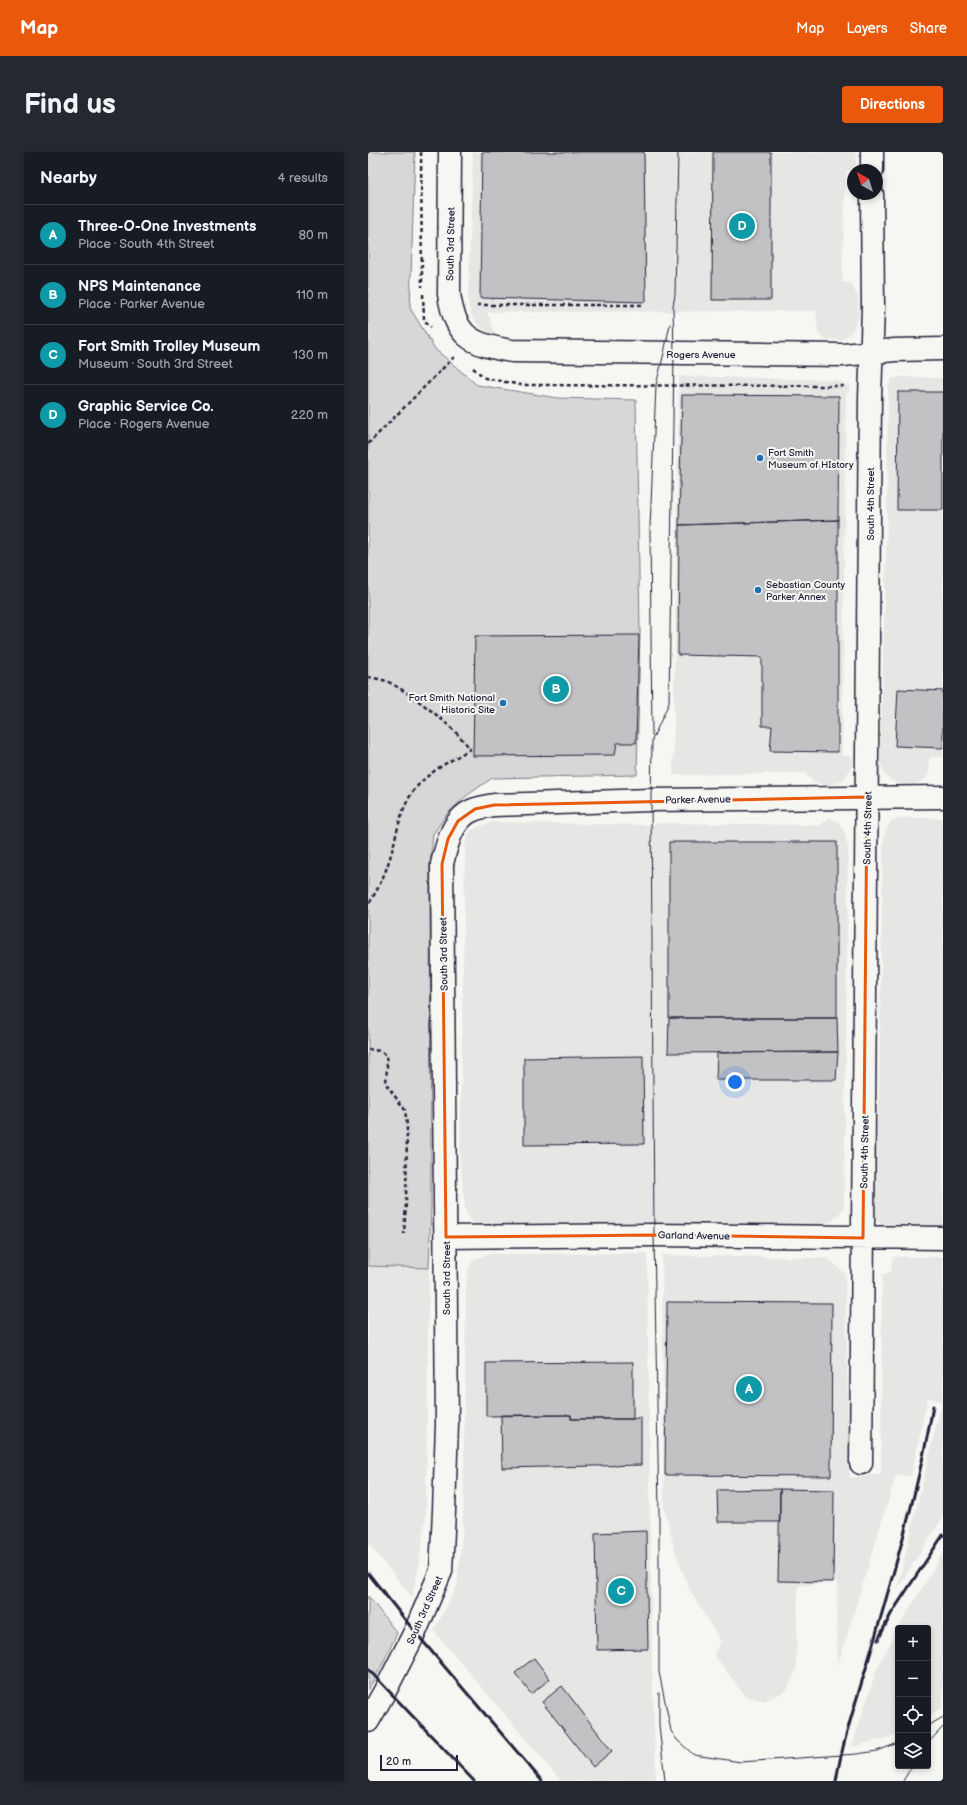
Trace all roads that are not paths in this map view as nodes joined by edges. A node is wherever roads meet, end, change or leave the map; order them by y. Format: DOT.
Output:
graph roads {
  1 [pos="450,152"];
  2 [pos="872,152"];
  3 [pos="872,164"];
  4 [pos="872,200"];
  5 [pos="463,333"];
  6 [pos="943,349"];
  7 [pos="871,352"];
  8 [pos="867,797"];
  9 [pos="943,797"];
  10 [pos="458,821"];
  11 [pos="446,1237"];
  12 [pos="863,1238"];
  13 [pos="943,1238"];
  14 [pos="861,1463"];
  15 [pos="368,1721"];
  1 -- 5 [label="street, South 3rd Street"];
  2 -- 3 [label="street"];
  4 -- 7 [label="street, South 4th Street"];
  5 -- 7 [label="street, Rogers Avenue"];
  6 -- 7 [label="street, Rogers Avenue"];
  7 -- 8 [label="street, South 4th Street"];
  8 -- 9 [label="street, Parker Avenue"];
  8 -- 10 [label="street, Parker Avenue"];
  8 -- 12 [label="street, South 4th Street"];
  10 -- 11 [label="street, South 3rd Street"];
  11 -- 12 [label="street, Garland Avenue"];
  11 -- 15 [label="street, South 3rd Street"];
  12 -- 13 [label="street, Garland Avenue"];
  12 -- 14 [label="street, South 4th Street"];
}
